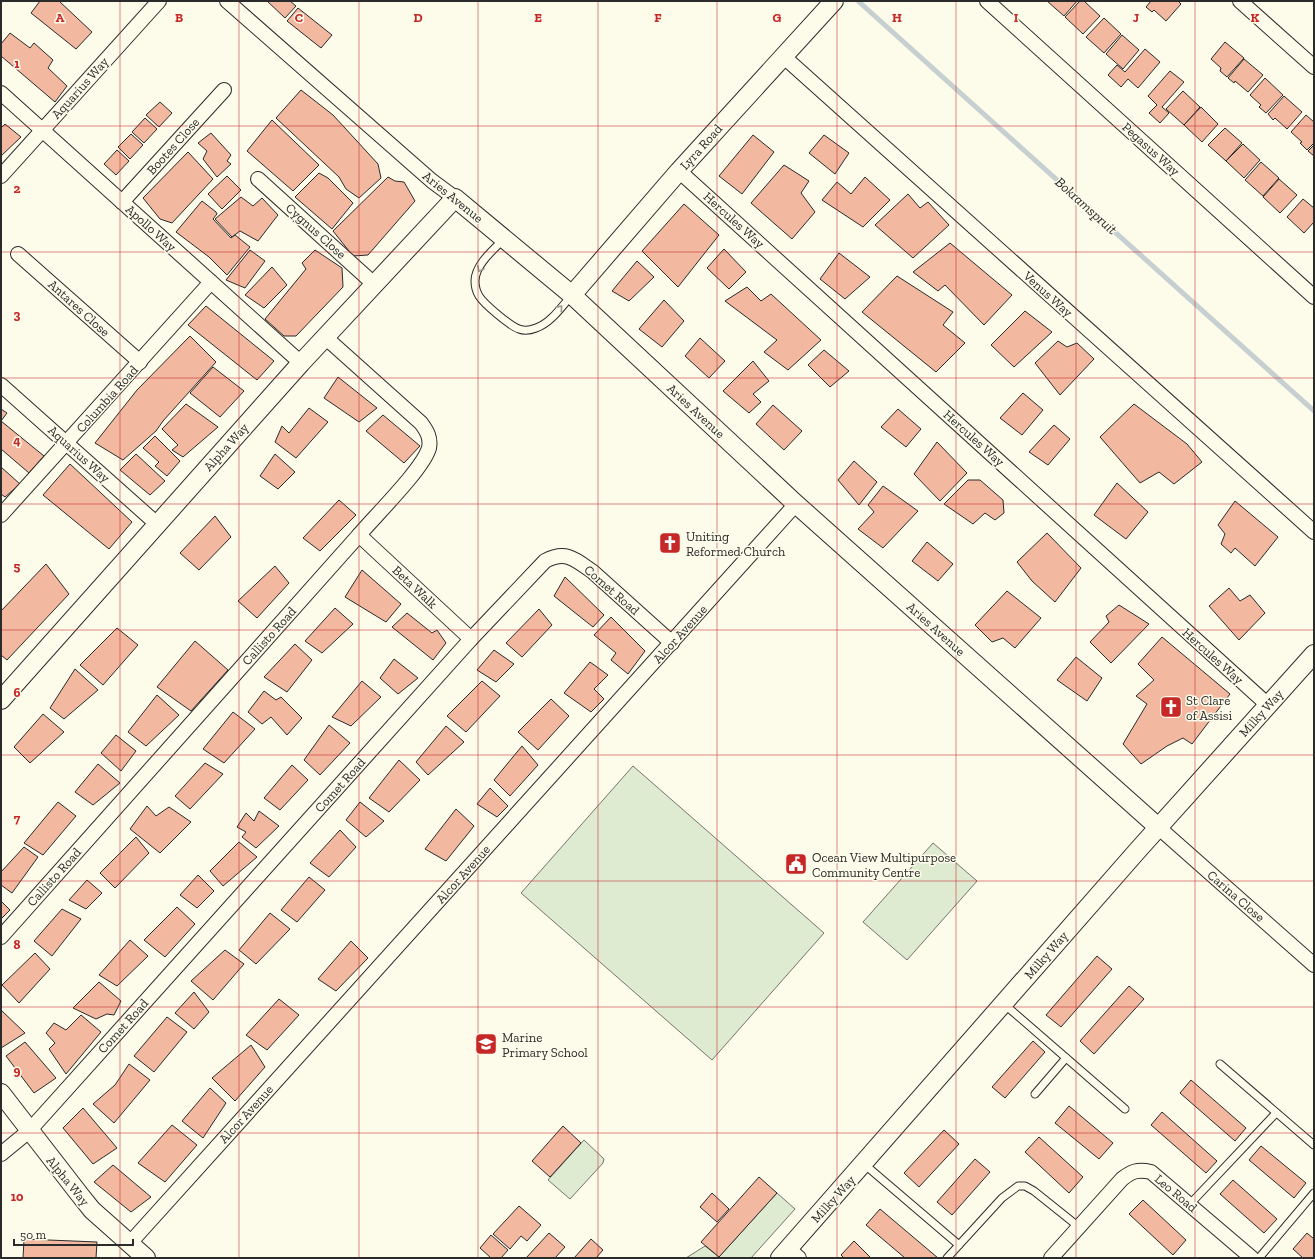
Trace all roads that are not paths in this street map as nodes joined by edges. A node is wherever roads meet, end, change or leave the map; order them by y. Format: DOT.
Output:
graph roads {
  1 [pos="159,1"];
  2 [pos="227,1"];
  3 [pos="834,1"];
  4 [pos="987,1"];
  5 [pos="1240,1"];
  6 [pos="783,56"];
  7 [pos="1314,67"];
  8 [pos="224,90"];
  9 [pos="1,93"];
  10 [pos="42,130"];
  11 [pos="679,171"];
  12 [pos="1,176"];
  13 [pos="258,178"];
  14 [pos="455,198"];
  15 [pos="122,202"];
  16 [pos="504,239"];
  17 [pos="18,254"];
  18 [pos="211,282"];
  19 [pos="374,284"];
  20 [pos="572,295"];
  21 [pos="1314,296"];
  22 [pos="324,337"];
  23 [pos="140,362"];
  24 [pos="301,363"];
  25 [pos="1,385"];
  26 [pos="67,444"];
  27 [pos="796,504"];
  28 [pos="1,515"];
  29 [pos="157,524"];
  30 [pos="1314,532"];
  31 [pos="359,535"];
  32 [pos="471,639"];
  33 [pos="672,643"];
  34 [pos="1314,654"];
  35 [pos="1,700"];
  36 [pos="1268,705"];
  37 [pos="1158,827"];
  38 [pos="1,937"];
  39 [pos="1314,964"];
  40 [pos="1004,1004"];
  41 [pos="1066,1058"];
  42 [pos="1220,1064"];
  43 [pos="1,1093"];
  44 [pos="1035,1094"];
  45 [pos="1124,1109"];
  46 [pos="1276,1113"];
  47 [pos="29,1131"];
  48 [pos="1314,1146"];
  49 [pos="1,1154"];
  50 [pos="864,1164"];
  51 [pos="1314,1193"];
  52 [pos="1190,1204"];
  53 [pos="1079,1228"];
  54 [pos="130,1243"];
  55 [pos="959,1245"];
  56 [pos="789,1255"];
  57 [pos="146,1258"];
  58 [pos="947,1258"];
  59 [pos="1051,1258"];
  60 [pos="1252,1258"];
  61 [pos="1259,1258"];
  1 -- 10 [label="street, Aquarius Way"];
  2 -- 14 [label="street, Aries Avenue"];
  3 -- 6 [label="street, Lyra Road"];
  4 -- 21 [label="street, Pegasus Way"];
  5 -- 7 [label="street"];
  6 -- 11 [label="street, Lyra Road"];
  6 -- 30 [label="street, Venus Way"];
  8 -- 15 [label="street, Bootes Close"];
  9 -- 10 [label="street, Apollo Way"];
  10 -- 12 [label="street, Aquarius Way"];
  10 -- 15 [label="street, Apollo Way"];
  11 -- 20 [label="street, Lyra Road"];
  11 -- 36 [label="street, Hercules Way"];
  13 -- 19 [label="street, Cygnus Close"];
  14 -- 16 [label="street, Aries Avenue"];
  14 -- 19 [label="street, Alpha Way"];
  15 -- 18 [label="street, Apollo Way"];
  16 -- 20 [label="street, Aries Avenue"];
  16 -- 20 [label="lane, one-way"];
  17 -- 23 [label="street, Antares Close"];
  18 -- 23 [label="street, Columbia Road"];
  18 -- 24 [label="street, Apollo Way"];
  19 -- 22 [label="street, Alpha Way"];
  20 -- 27 [label="street, Aries Avenue"];
  22 -- 24 [label="street, Alpha Way"];
  22 -- 31 [label="street, Callisto Road"];
  23 -- 26 [label="street, Columbia Road"];
  24 -- 29 [label="street, Alpha Way"];
  25 -- 26 [label="street, Aquarius Way"];
  26 -- 28 [label="street, Columbia Road"];
  26 -- 29 [label="street, Aquarius Way"];
  27 -- 33 [label="street, Alcor Avenue"];
  27 -- 37 [label="street, Aries Avenue"];
  29 -- 35 [label="street, Alpha Way"];
  31 -- 32 [label="street, Beta Walk"];
  31 -- 38 [label="street, Callisto Road"];
  32 -- 33 [label="street, Comet Road"];
  32 -- 47 [label="street, Comet Road"];
  33 -- 54 [label="street, Alcor Avenue"];
  34 -- 36 [label="street, Milky Way"];
  36 -- 37 [label="street, Milky Way"];
  37 -- 39 [label="street, Carina Close"];
  37 -- 40 [label="street, Milky Way"];
  40 -- 41 [label="lane"];
  40 -- 50 [label="street, Milky Way"];
  41 -- 44 [label="lane"];
  41 -- 45 [label="lane"];
  42 -- 46 [label="lane"];
  43 -- 47 [label="street, Alpha Way"];
  46 -- 48 [label="lane"];
  46 -- 52 [label="lane"];
  47 -- 49 [label="street, Comet Road"];
  47 -- 54 [label="street, Alpha Way"];
  50 -- 55 [label="lane"];
  50 -- 56 [label="street, Milky Way"];
  51 -- 61 [label="lane"];
  52 -- 53 [label="street, Leo Road"];
  52 -- 60 [label="street, Leo Road"];
  53 -- 55 [label="lane"];
  53 -- 59 [label="street, Leo Road"];
  54 -- 57 [label="street, Alpha Way"];
  55 -- 58 [label="lane"];
}
